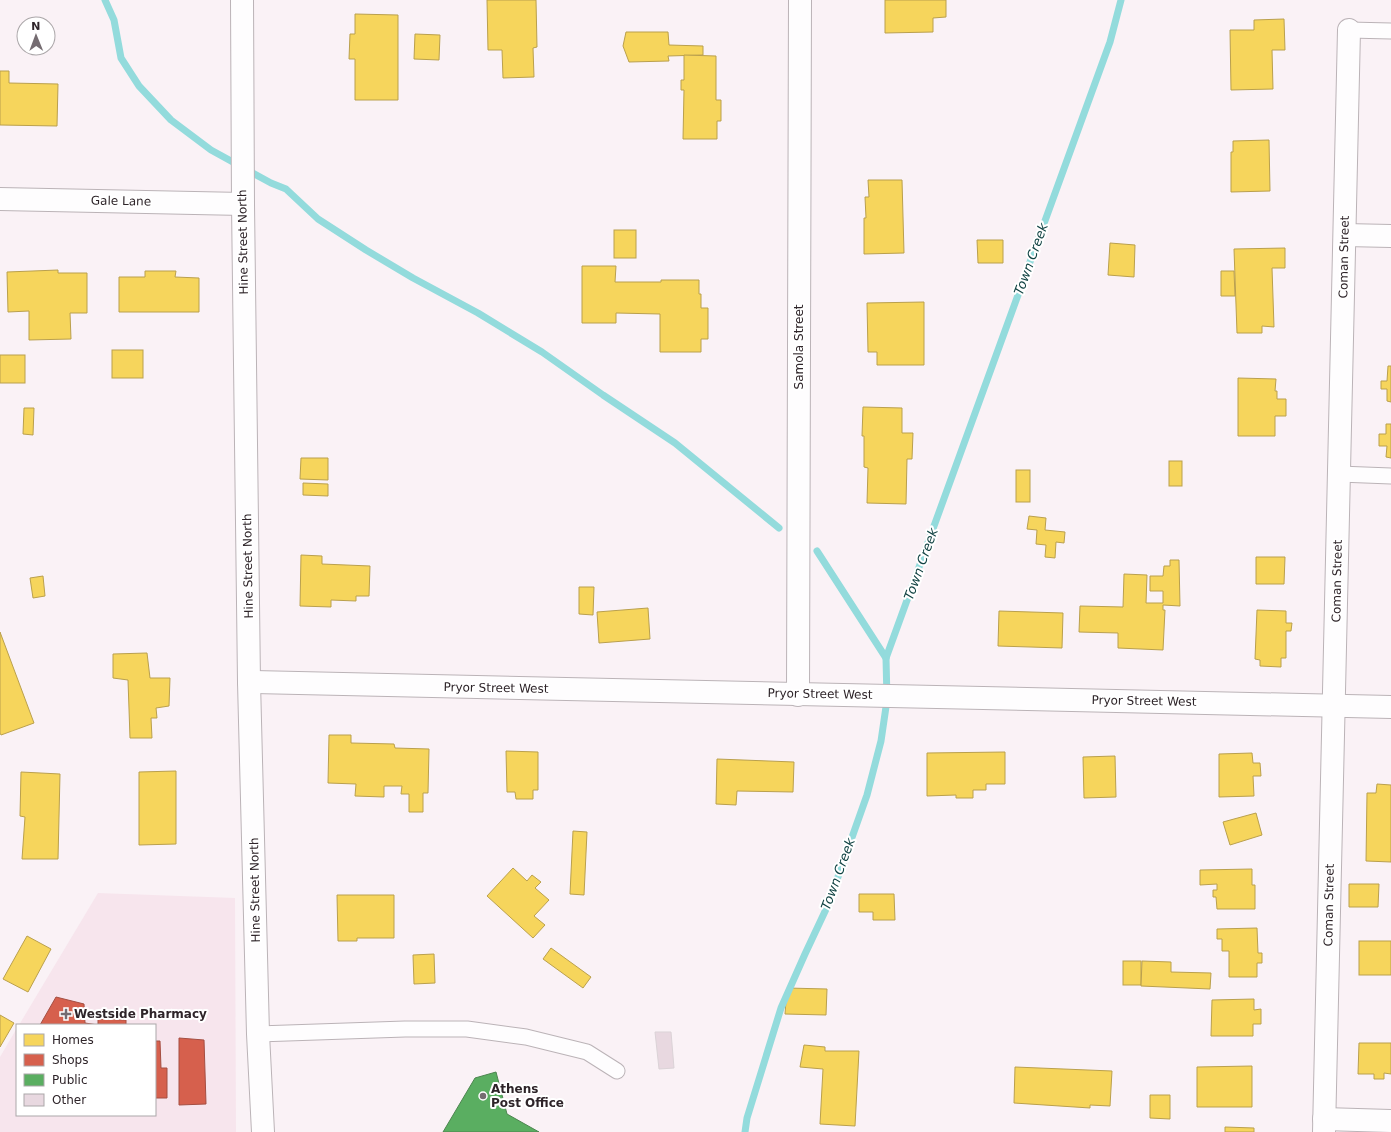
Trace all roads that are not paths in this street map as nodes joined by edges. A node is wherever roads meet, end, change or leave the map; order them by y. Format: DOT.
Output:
graph roads {
  1 [pos="242,0"];
  2 [pos="800,0"];
  3 [pos="1349,30"];
  4 [pos="1391,31"];
  5 [pos="0,199"];
  6 [pos="243,204"];
  7 [pos="1344,235"];
  8 [pos="1391,236"];
  9 [pos="1339,474"];
  10 [pos="1391,476"];
  11 [pos="249,682"];
  12 [pos="798,695"];
  13 [pos="1334,705"];
  14 [pos="1391,707"];
  15 [pos="258,1034"];
  16 [pos="616,1071"];
  17 [pos="1391,1121"];
  18 [pos="1324,1126"];
  19 [pos="263,1132"];
  1 -- 6 [label="street, Hine Street North"];
  2 -- 12 [label="street, Samola Street"];
  3 -- 4 [label="lane"];
  3 -- 7 [label="street, Coman Street"];
  5 -- 6 [label="street, Gale Lane"];
  6 -- 11 [label="street, Hine Street North"];
  7 -- 8 [label="street"];
  7 -- 9 [label="street, Coman Street"];
  9 -- 10 [label="lane"];
  9 -- 13 [label="street, Coman Street"];
  11 -- 12 [label="street, Pryor Street West"];
  11 -- 15 [label="street, Hine Street North"];
  12 -- 13 [label="street, Pryor Street West"];
  13 -- 14 [label="street, Pryor Street West"];
  13 -- 18 [label="street, Coman Street"];
  15 -- 16 [label="lane"];
  15 -- 19 [label="street, Hine Street North"];
  17 -- 18 [label="street"];
}
